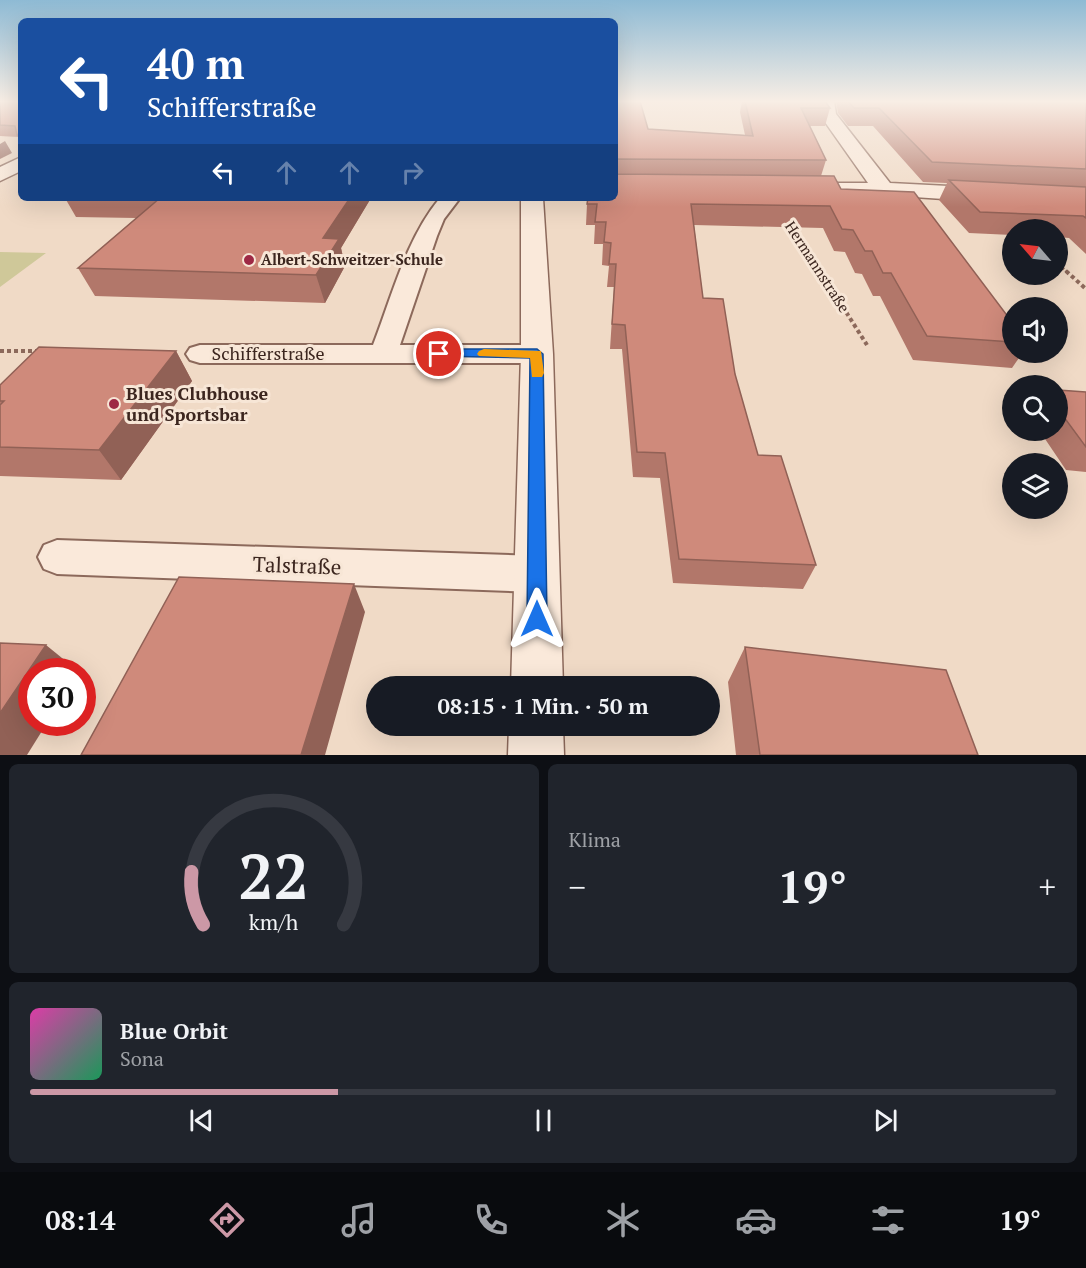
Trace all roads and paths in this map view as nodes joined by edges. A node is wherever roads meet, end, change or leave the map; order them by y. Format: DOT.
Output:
graph roads {
  1 [pos="844,136"];
  2 [pos="18,165"];
  3 [pos="0,175"];
  4 [pos="767,189"];
  5 [pos="884,189"];
  6 [pos="1004,196"];
  7 [pos="448,201"];
  8 [pos="532,201"];
  9 [pos="1068,273"];
  10 [pos="1086,289"];
  11 [pos="867,345"];
  12 [pos="0,351"];
  13 [pos="42,352"];
  14 [pos="200,354"];
  15 [pos="383,354"];
  16 [pos="537,354"];
  17 [pos="57,557"];
  18 [pos="537,574"];
  19 [pos="537,676"];
  20 [pos="536,736"];
  21 [pos="536,755"];
  1 -- 5 [label="street"];
  2 -- 3 [label="street"];
  4 -- 5 [label="street"];
  4 -- 11 [label="path, Hermannstraße"];
  5 -- 6 [label="street"];
  7 -- 15 [label="lane"];
  8 -- 16 [label="street"];
  9 -- 10 [label="path"];
  12 -- 13 [label="path"];
  14 -- 15 [label="lane, Schifferstraße"];
  15 -- 16 [label="lane, Schifferstraße"];
  16 -- 18 [label="street"];
  17 -- 18 [label="lane, Talstraße"];
  18 -- 19 [label="street"];
  20 -- 21 [label="street"];
}
